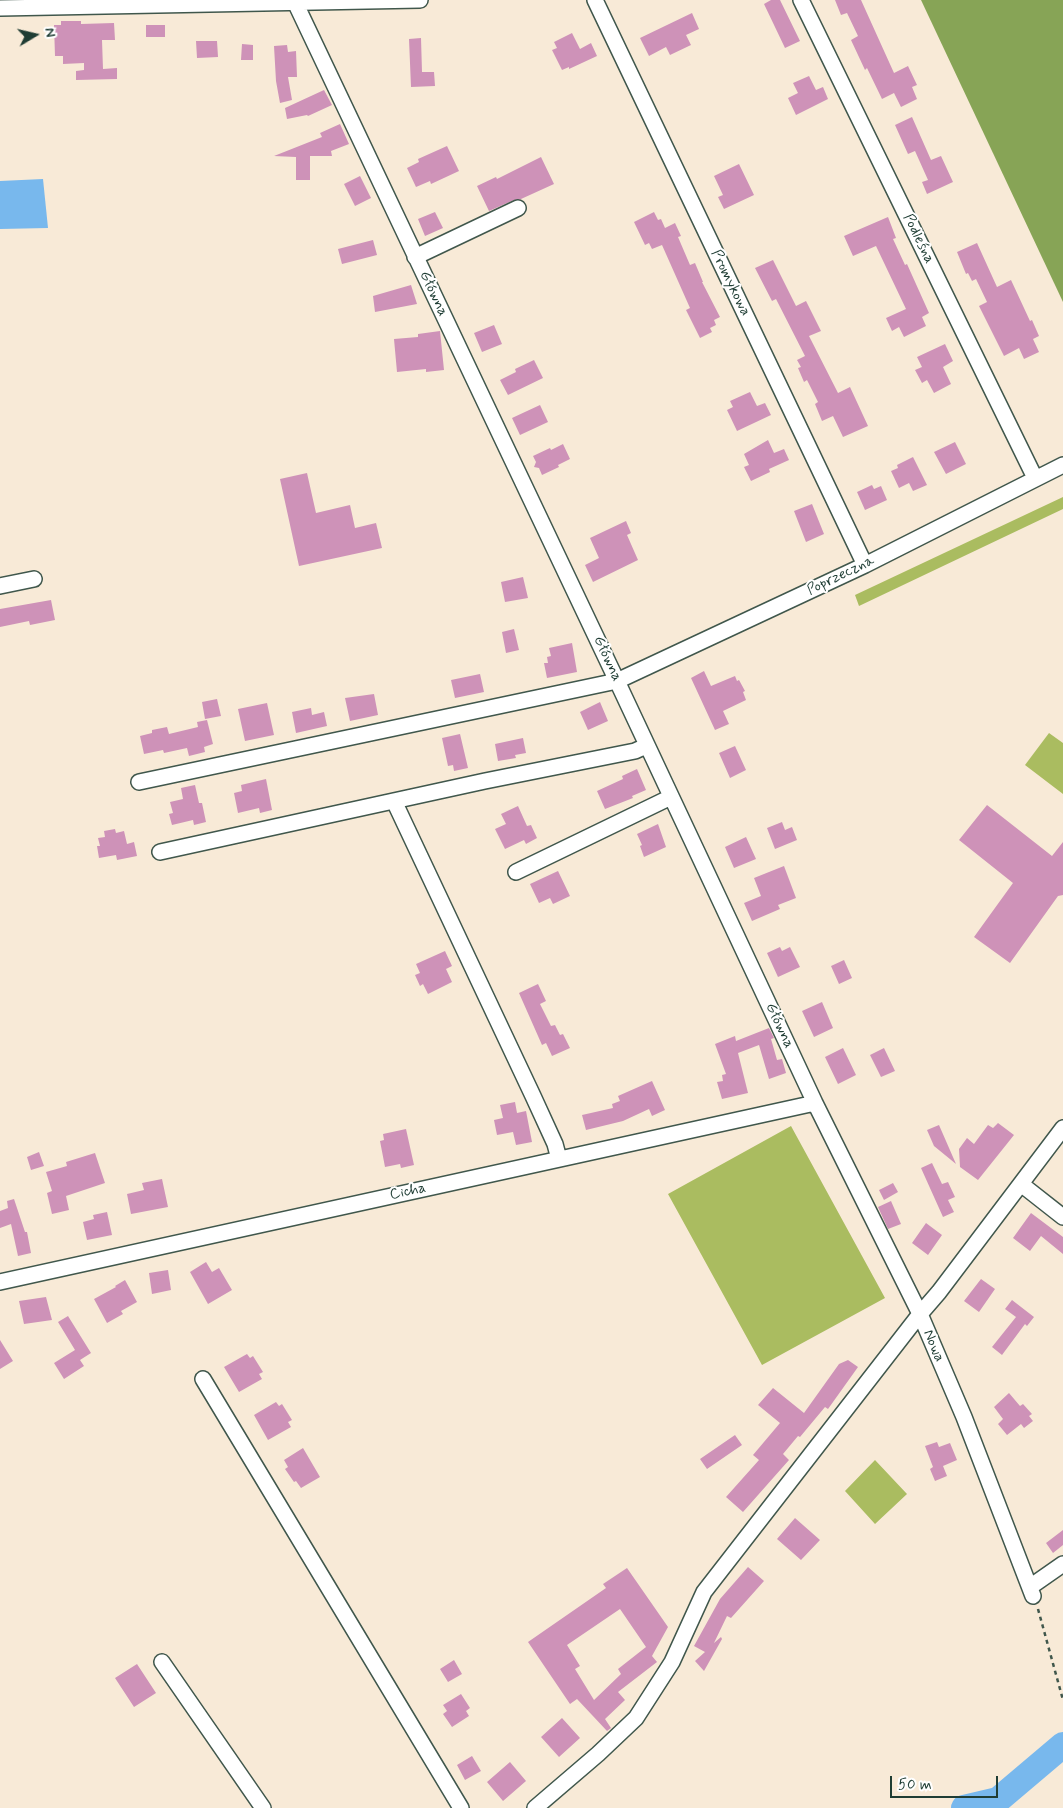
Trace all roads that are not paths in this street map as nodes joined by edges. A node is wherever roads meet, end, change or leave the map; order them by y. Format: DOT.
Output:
graph roads {
  1 [pos="420,0"];
  2 [pos="595,0"];
  3 [pos="801,0"];
  4 [pos="295,2"];
  5 [pos="135,3"];
  6 [pos="0,8"];
  7 [pos="518,208"];
  8 [pos="415,257"];
  9 [pos="1063,465"];
  10 [pos="1035,478"];
  11 [pos="865,565"];
  12 [pos="34,579"];
  13 [pos="0,586"];
  14 [pos="617,681"];
  15 [pos="646,746"];
  16 [pos="139,782"];
  17 [pos="671,798"];
  18 [pos="394,801"];
  19 [pos="160,852"];
  20 [pos="516,872"];
  21 [pos="815,1103"];
  22 [pos="1063,1128"];
  23 [pos="560,1159"];
  24 [pos="1020,1184"];
  25 [pos="1063,1217"];
  26 [pos="0,1282"];
  27 [pos="920,1314"];
  28 [pos="204,1379"];
  29 [pos="1063,1564"];
  30 [pos="162,1662"];
  31 [pos="263,1808"];
  32 [pos="461,1808"];
  33 [pos="535,1808"];
  1 -- 4 [label="street"];
  2 -- 11 [label="street, Promykowa"];
  3 -- 10 [label="street, Podleśna"];
  4 -- 5 [label="street"];
  4 -- 8 [label="street, Główna"];
  5 -- 6 [label="street"];
  7 -- 8 [label="street"];
  8 -- 14 [label="street, Główna"];
  9 -- 10 [label="street, Poprzeczna"];
  10 -- 11 [label="street, Poprzeczna"];
  11 -- 14 [label="street, Poprzeczna"];
  12 -- 13 [label="street"];
  14 -- 15 [label="street, Główna"];
  14 -- 16 [label="street, Poprzeczna"];
  15 -- 17 [label="street, Główna"];
  15 -- 18 [label="street"];
  17 -- 20 [label="street"];
  17 -- 21 [label="street, Główna"];
  18 -- 19 [label="street"];
  18 -- 23 [label="street"];
  21 -- 23 [label="street, Cicha"];
  21 -- 27 [label="street, Główna"];
  22 -- 24 [label="street, Nowa"];
  23 -- 26 [label="street, Cicha"];
  24 -- 25 [label="street"];
  24 -- 27 [label="street, Nowa"];
  27 -- 29 [label="street, Nowa"];
  27 -- 33 [label="street"];
  28 -- 32 [label="street"];
  30 -- 31 [label="street"];
}
